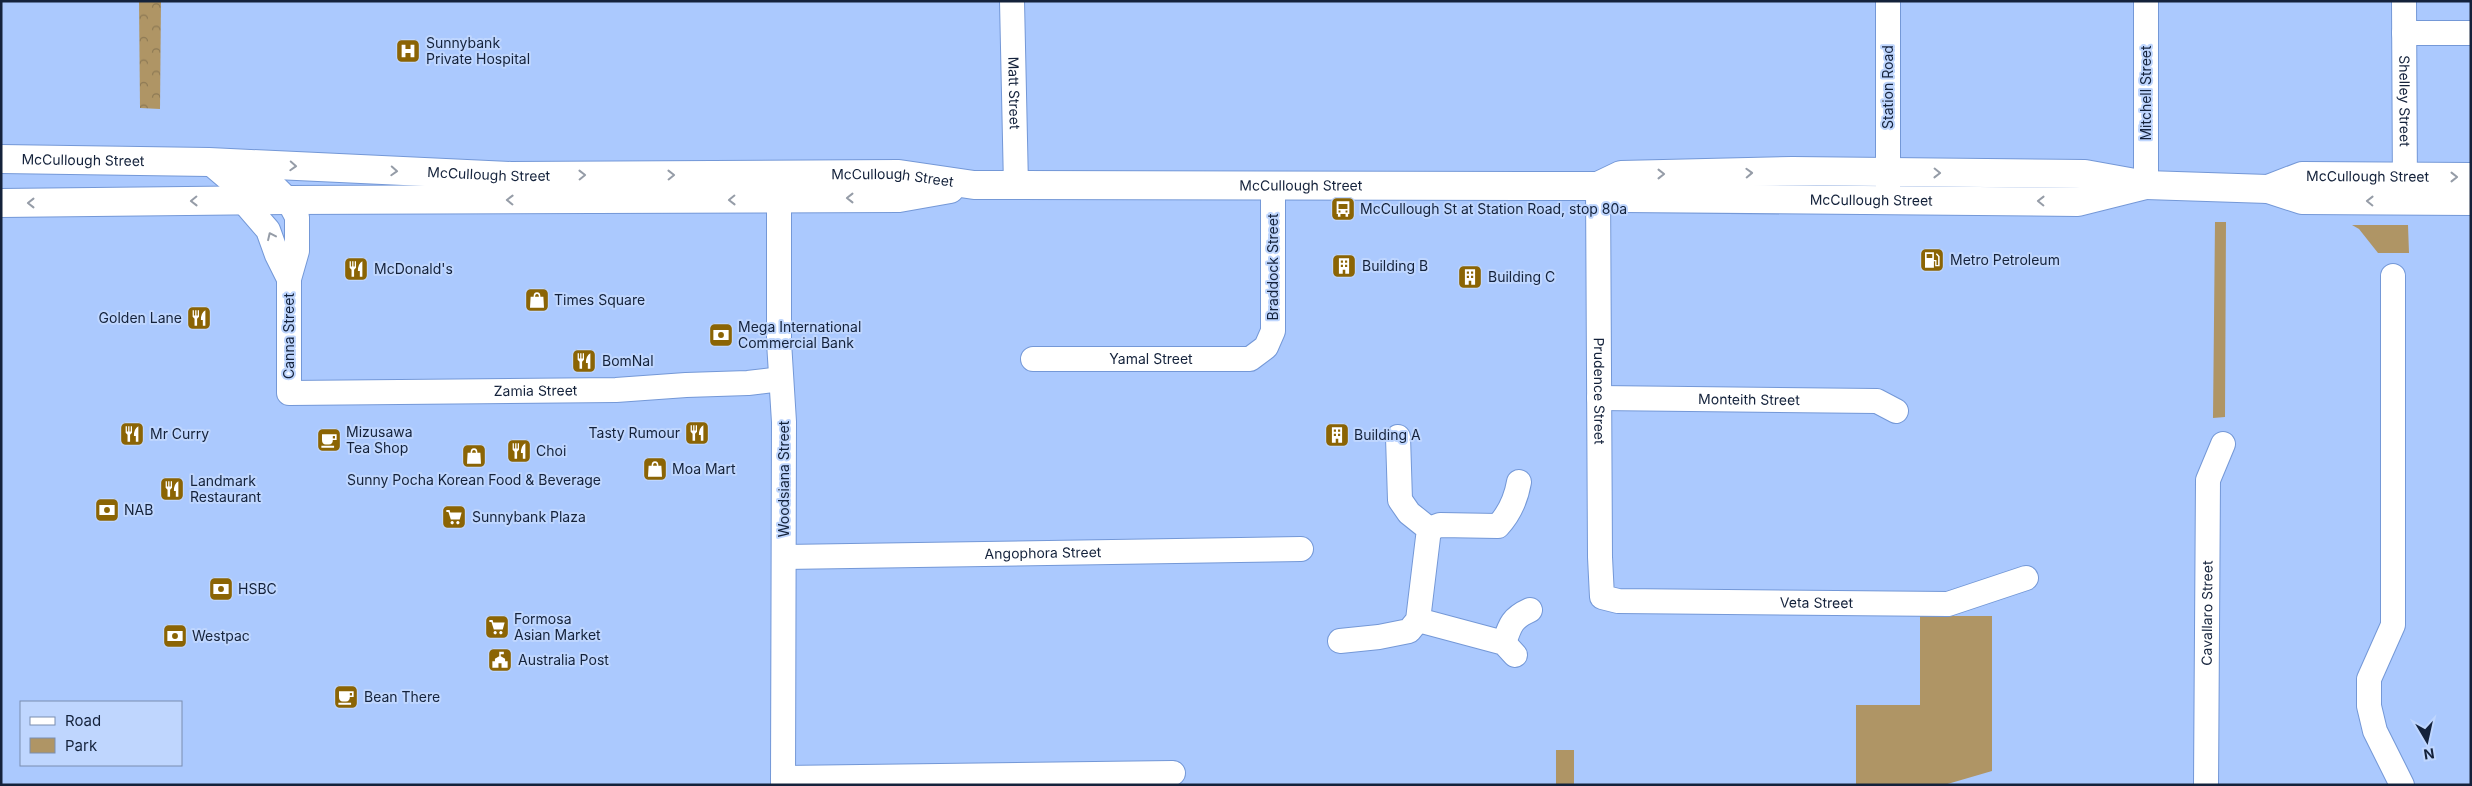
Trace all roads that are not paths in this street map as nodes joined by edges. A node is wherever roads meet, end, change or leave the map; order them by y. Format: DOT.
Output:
graph roads {
  1 [pos="1012,1"];
  2 [pos="1888,1"];
  3 [pos="2146,1"];
  4 [pos="2404,1"];
  5 [pos="2404,33"];
  6 [pos="2471,33"];
  7 [pos="1,159"];
  8 [pos="209,162"];
  9 [pos="1888,172"];
  10 [pos="2471,177"];
  11 [pos="2146,185"];
  12 [pos="779,186"];
  13 [pos="1016,186"];
  14 [pos="1273,186"];
  15 [pos="1598,186"];
  16 [pos="2405,189"];
  17 [pos="242,200"];
  18 [pos="288,200"];
  19 [pos="1888,200"];
  20 [pos="2471,201"];
  21 [pos="1,203"];
  22 [pos="2393,276"];
  23 [pos="289,279"];
  24 [pos="1266,347"];
  25 [pos="1033,359"];
  26 [pos="781,379"];
  27 [pos="288,393"];
  28 [pos="1599,398"];
  29 [pos="1896,411"];
  30 [pos="1398,437"];
  31 [pos="2223,444"];
  32 [pos="1519,482"];
  33 [pos="1429,529"];
  34 [pos="1301,549"];
  35 [pos="784,557"];
  36 [pos="2026,578"];
  37 [pos="1602,597"];
  38 [pos="1530,610"];
  39 [pos="1418,620"];
  40 [pos="1340,640"];
  41 [pos="1173,773"];
  42 [pos="783,781"];
  43 [pos="2206,785"];
  44 [pos="2402,785"];
  1 -- 13 [label="street, Matt Street"];
  2 -- 9 [label="street, Station Road"];
  3 -- 11 [label="street, Mitchell Street"];
  4 -- 5 [label="street, Shelley Street"];
  5 -- 6 [label="street"];
  5 -- 16 [label="street, Shelley Street"];
  7 -- 8 [label="main road, McCullough Street"];
  8 -- 12 [label="main road, McCullough Street, one-way"];
  8 -- 18 [label="street, Canna Street"];
  9 -- 11 [label="main road, McCullough Street, one-way"];
  15 -- 9 [label="main road, McCullough Street, one-way"];
  9 -- 19 [label="street, Station Road"];
  16 -- 10 [label="main road, McCullough Street, one-way"];
  11 -- 16 [label="main road, McCullough Street"];
  11 -- 19 [label="main road, McCullough Street, one-way"];
  12 -- 13 [label="main road, McCullough Street"];
  12 -- 18 [label="main road, McCullough Street, one-way"];
  12 -- 26 [label="street, Woodsiana Street"];
  13 -- 14 [label="main road, McCullough Street"];
  14 -- 15 [label="main road, McCullough Street"];
  14 -- 24 [label="street, Braddock Street"];
  15 -- 19 [label="main road, McCullough Street"];
  15 -- 28 [label="street, Prudence Street"];
  16 -- 20 [label="main road, McCullough Street"];
  17 -- 18 [label="main road, McCullough Street"];
  17 -- 21 [label="main road, McCullough Street, one-way"];
  23 -- 17 [label="street, Canna Street, one-way"];
  18 -- 23 [label="street, Canna Street"];
  22 -- 44 [label="street"];
  23 -- 27 [label="street, Canna Street"];
  24 -- 25 [label="street, Yamal Street"];
  26 -- 27 [label="street, Zamia Street"];
  26 -- 35 [label="street, Woodsiana Street"];
  28 -- 29 [label="street, Monteith Street"];
  28 -- 37 [label="street, Prudence Street"];
  30 -- 33 [label="street"];
  31 -- 43 [label="street, Cavallaro Street"];
  32 -- 33 [label="street"];
  33 -- 39 [label="street"];
  34 -- 35 [label="street, Angophora Street"];
  35 -- 42 [label="street, Woodsiana Street"];
  36 -- 37 [label="street, Veta Street"];
  38 -- 39 [label="street"];
  39 -- 40 [label="street"];
  41 -- 42 [label="street"];
}
